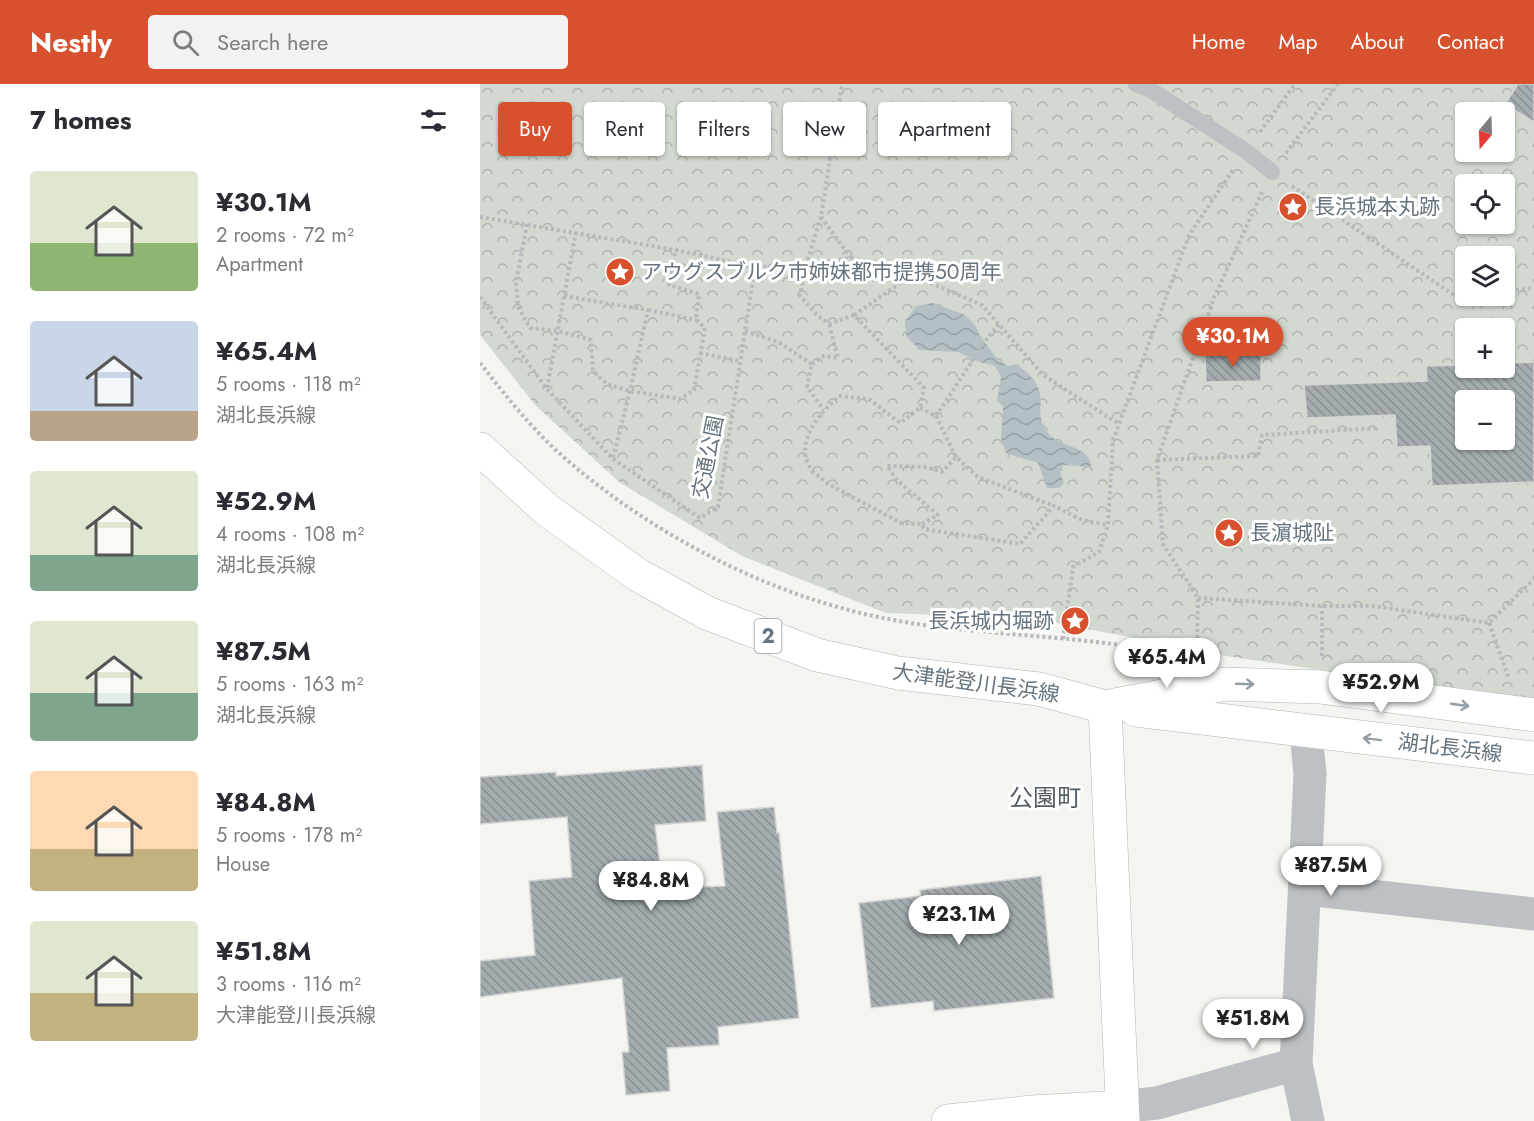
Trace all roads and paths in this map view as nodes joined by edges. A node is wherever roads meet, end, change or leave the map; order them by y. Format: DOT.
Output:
graph roads {
  1 [pos="842,84"];
  2 [pos="1136,84"];
  3 [pos="1294,84"];
  4 [pos="1338,84"];
  5 [pos="1246,152"];
  6 [pos="1272,172"];
  7 [pos="480,217"];
  8 [pos="821,217"];
  9 [pos="527,224"];
  10 [pos="576,232"];
  11 [pos="676,250"];
  12 [pos="851,258"];
  13 [pos="806,265"];
  14 [pos="755,267"];
  15 [pos="912,274"];
  16 [pos="1534,288"];
  17 [pos="1515,290"];
  18 [pos="564,296"];
  19 [pos="1455,296"];
  20 [pos="480,297"];
  21 [pos="648,310"];
  22 [pos="854,315"];
  23 [pos="696,320"];
  24 [pos="829,324"];
  25 [pos="999,324"];
  26 [pos="745,331"];
  27 [pos="558,332"];
  28 [pos="700,353"];
  29 [pos="739,361"];
  30 [pos="480,363"];
  31 [pos="812,364"];
  32 [pos="546,389"];
  33 [pos="630,391"];
  34 [pos="920,408"];
  35 [pos="824,410"];
  36 [pos="936,417"];
  37 [pos="1119,424"];
  38 [pos="1378,428"];
  39 [pos="480,450"];
  40 [pos="956,457"];
  41 [pos="613,459"];
  42 [pos="1157,460"];
  43 [pos="1054,506"];
  44 [pos="922,524"];
  45 [pos="1108,525"];
  46 [pos="1534,579"];
  47 [pos="1198,598"];
  48 [pos="1322,606"];
  49 [pos="1489,623"];
  50 [pos="1063,639"];
  51 [pos="1197,650"];
  52 [pos="1204,655"];
  53 [pos="1322,663"];
  54 [pos="1512,686"];
  55 [pos="1105,706"];
  56 [pos="1534,715"];
  57 [pos="1223,721"];
  58 [pos="1306,731"];
  59 [pos="1534,758"];
  60 [pos="1306,889"];
  61 [pos="1534,914"];
  62 [pos="1296,1064"];
  63 [pos="1122,1114"];
  64 [pos="948,1121"];
  65 [pos="1308,1121"];
  1 -- 8 [label="path"];
  2 -- 5 [label="lane"];
  3 -- 5 [label="path"];
  4 -- 6 [label="path"];
  5 -- 6 [label="lane"];
  5 -- 37 [label="path"];
  6 -- 19 [label="path"];
  6 -- 42 [label="path"];
  7 -- 9 [label="path"];
  8 -- 12 [label="path"];
  8 -- 13 [label="path"];
  9 -- 10 [label="path"];
  9 -- 27 [label="path, 交通公園"];
  10 -- 11 [label="path"];
  10 -- 18 [label="path"];
  11 -- 14 [label="path"];
  11 -- 23 [label="path, 交通公園"];
  12 -- 13 [label="path"];
  12 -- 15 [label="path"];
  13 -- 14 [label="path"];
  13 -- 24 [label="path"];
  14 -- 26 [label="path, 交通公園"];
  15 -- 22 [label="path"];
  15 -- 25 [label="path"];
  16 -- 17 [label="path"];
  18 -- 21 [label="path"];
  18 -- 27 [label="path"];
  20 -- 32 [label="path, 交通公園"];
  21 -- 23 [label="path"];
  21 -- 33 [label="path"];
  22 -- 24 [label="path"];
  22 -- 34 [label="path"];
  23 -- 28 [label="path, 交通公園"];
  24 -- 31 [label="path"];
  25 -- 36 [label="path"];
  25 -- 37 [label="path"];
  26 -- 29 [label="path, 交通公園"];
  26 -- 31 [label="path"];
  27 -- 32 [label="path"];
  27 -- 33 [label="path, 交通公園"];
  28 -- 29 [label="path"];
  28 -- 33 [label="path, 交通公園"];
  29 -- 41 [label="path, 交通公園"];
  30 -- 50 [label="path"];
  31 -- 35 [label="path"];
  32 -- 41 [label="path, 交通公園"];
  33 -- 41 [label="path"];
  34 -- 35 [label="path"];
  34 -- 36 [label="path"];
  35 -- 44 [label="path"];
  36 -- 40 [label="path"];
  37 -- 45 [label="path"];
  38 -- 42 [label="path"];
  39 -- 55 [label="main road, 大津能登川長浜線 / 2"];
  40 -- 43 [label="path"];
  40 -- 44 [label="path"];
  42 -- 47 [label="path"];
  43 -- 44 [label="path"];
  43 -- 45 [label="path"];
  45 -- 50 [label="path"];
  46 -- 49 [label="path"];
  47 -- 48 [label="path"];
  47 -- 51 [label="path"];
  48 -- 49 [label="path"];
  48 -- 53 [label="path"];
  49 -- 54 [label="path"];
  50 -- 52 [label="path"];
  55 -- 56 [label="main road, 湖北長浜線, one-way"];
  55 -- 57 [label="main road, 大津能登川長浜線"];
  55 -- 63 [label="main road"];
  57 -- 58 [label="main road, 湖北長浜線"];
  59 -- 58 [label="main road, 湖北長浜線, one-way"];
  58 -- 60 [label="street"];
  60 -- 61 [label="street"];
  60 -- 62 [label="street"];
  62 -- 63 [label="street"];
  62 -- 65 [label="street"];
  63 -- 64 [label="main road"];
}
